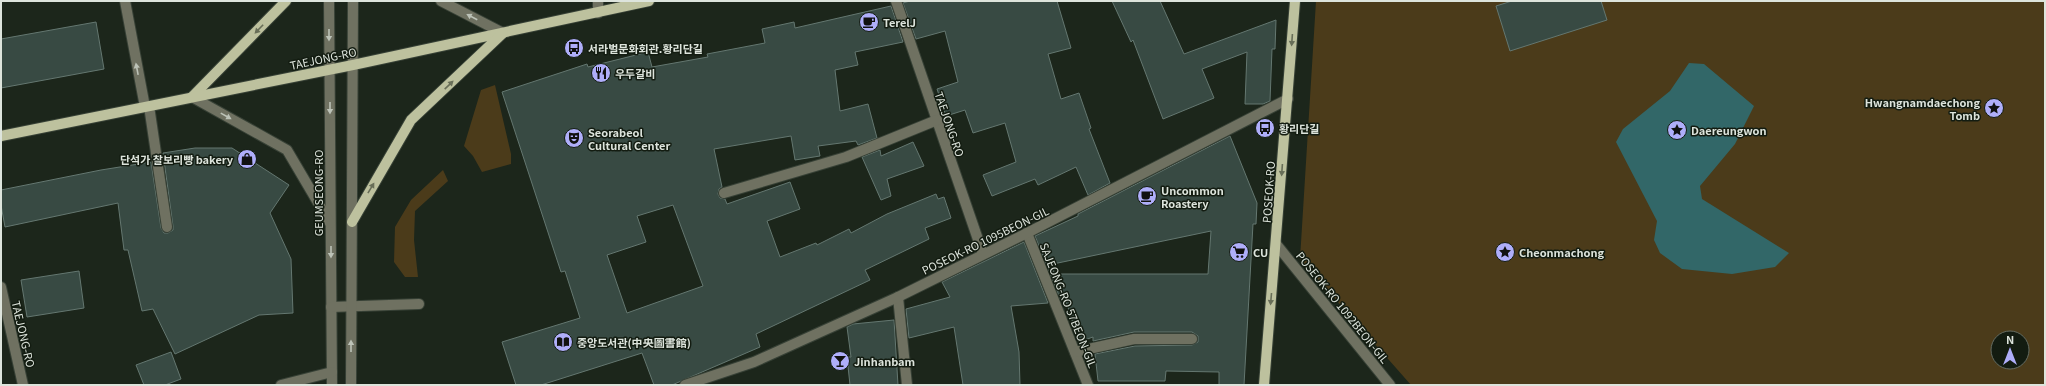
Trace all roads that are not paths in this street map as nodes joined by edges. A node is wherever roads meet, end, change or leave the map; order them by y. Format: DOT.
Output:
graph roads {
  1 [pos="125,1"];
  2 [pos="286,1"];
  3 [pos="329,1"];
  4 [pos="353,1"];
  5 [pos="442,1"];
  6 [pos="598,1"];
  7 [pos="649,1"];
  8 [pos="896,1"];
  9 [pos="1295,1"];
  10 [pos="598,13"];
  11 [pos="503,33"];
  12 [pos="353,65"];
  13 [pos="329,69"];
  14 [pos="192,97"];
  15 [pos="1288,99"];
  16 [pos="147,107"];
  17 [pos="937,120"];
  18 [pos="1,136"];
  19 [pos="724,194"];
  20 [pos="352,222"];
  21 [pos="330,224"];
  22 [pos="166,227"];
  23 [pos="1028,233"];
  24 [pos="1276,244"];
  25 [pos="983,254"];
  26 [pos="1,288"];
  27 [pos="898,297"];
  28 [pos="419,304"];
  29 [pos="331,307"];
  30 [pos="351,307"];
  31 [pos="6,331"];
  32 [pos="1192,339"];
  33 [pos="1075,352"];
  34 [pos="332,372"];
  35 [pos="23,385"];
  36 [pos="281,385"];
  37 [pos="332,385"];
  38 [pos="351,385"];
  39 [pos="684,385"];
  40 [pos="907,385"];
  41 [pos="1088,385"];
  42 [pos="1264,385"];
  43 [pos="1390,385"];
  16 -- 1 [label="street, one-way"];
  2 -- 14 [label="main road, one-way"];
  3 -- 13 [label="street, GEUMSEONG-RO, one-way"];
  4 -- 12 [label="street"];
  11 -- 5 [label="street, one-way"];
  6 -- 10 [label="street"];
  7 -- 10 [label="main road, TAEJONG-RO"];
  8 -- 17 [label="street, TAEJONG-RO"];
  9 -- 15 [label="main road, POSEOK-RO, one-way"];
  10 -- 11 [label="main road, TAEJONG-RO"];
  11 -- 12 [label="main road, TAEJONG-RO"];
  20 -- 11 [label="main road, one-way"];
  12 -- 13 [label="main road, TAEJONG-RO"];
  12 -- 20 [label="street"];
  13 -- 14 [label="main road, TAEJONG-RO"];
  13 -- 21 [label="street, GEUMSEONG-RO, one-way"];
  14 -- 16 [label="main road, TAEJONG-RO"];
  14 -- 21 [label="street, one-way"];
  15 -- 23 [label="street, POSEOK-RO 1095BEON-GIL"];
  15 -- 24 [label="main road, POSEOK-RO, one-way"];
  16 -- 18 [label="main road, TAEJONG-RO"];
  16 -- 22 [label="street"];
  17 -- 19 [label="street"];
  17 -- 25 [label="street, TAEJONG-RO"];
  20 -- 30 [label="street"];
  21 -- 29 [label="street, GEUMSEONG-RO, one-way"];
  23 -- 25 [label="street, POSEOK-RO 1095BEON-GIL"];
  23 -- 33 [label="street, SAJEONG-RO 57BEON-GIL"];
  24 -- 42 [label="main road, POSEOK-RO, one-way"];
  24 -- 43 [label="street, POSEOK-RO 1092BEON-GIL"];
  25 -- 27 [label="street, POSEOK-RO 1095BEON-GIL"];
  26 -- 31 [label="street, TAEJONG-RO"];
  27 -- 39 [label="street, POSEOK-RO 1095BEON-GIL"];
  27 -- 40 [label="street"];
  28 -- 30 [label="street"];
  29 -- 30 [label="street"];
  29 -- 34 [label="street, GEUMSEONG-RO"];
  38 -- 30 [label="street, one-way"];
  31 -- 35 [label="street, TAEJONG-RO"];
  32 -- 33 [label="street"];
  33 -- 41 [label="street, SAJEONG-RO 57BEON-GIL"];
  34 -- 36 [label="street"];
  34 -- 37 [label="street, GEUMSEONG-RO"];
}
